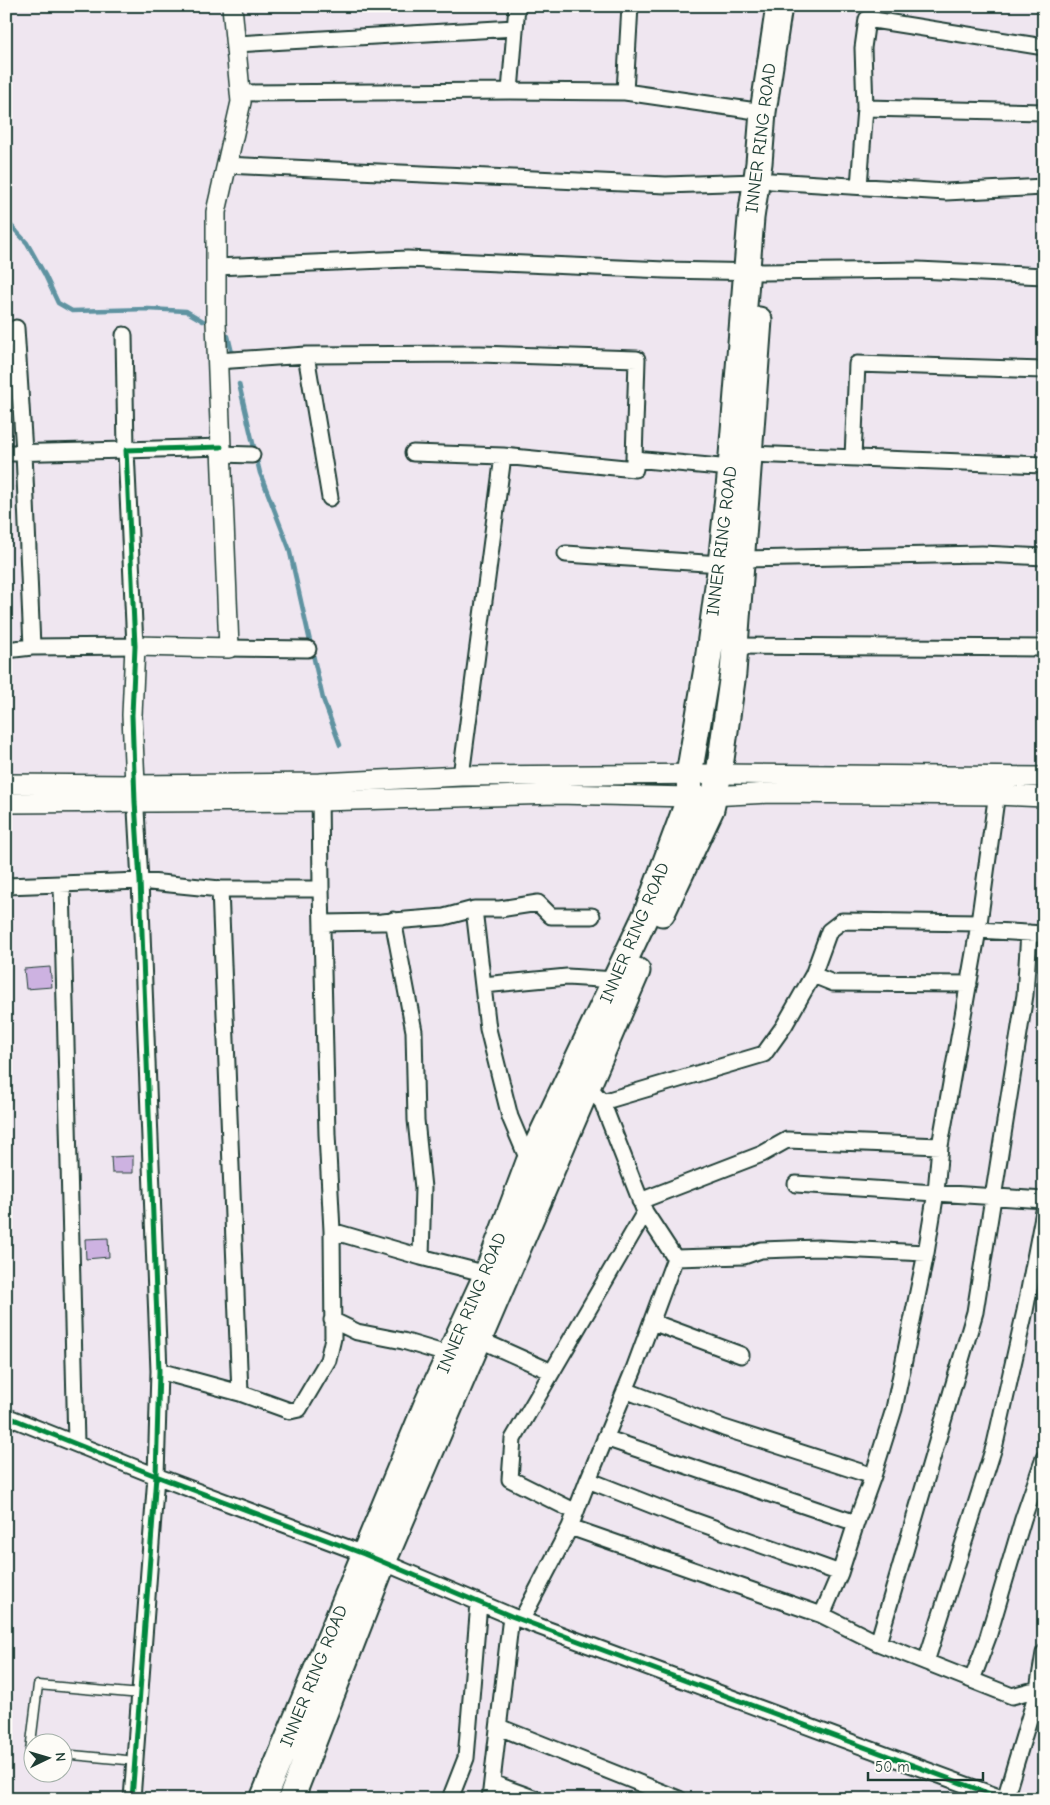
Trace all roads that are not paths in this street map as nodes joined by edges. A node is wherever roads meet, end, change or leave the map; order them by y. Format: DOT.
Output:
graph roads {
  1 [pos="232,6"];
  2 [pos="517,6"];
  3 [pos="630,6"];
  4 [pos="779,6"];
  5 [pos="795,6"];
  6 [pos="515,28"];
  7 [pos="236,44"];
  8 [pos="1044,48"];
  9 [pos="510,91"];
  10 [pos="625,92"];
  11 [pos="241,94"];
  12 [pos="865,108"];
  13 [pos="763,112"];
  14 [pos="1044,112"];
  15 [pos="226,165"];
  16 [pos="764,181"];
  17 [pos="860,186"];
  18 [pos="1044,187"];
  19 [pos="216,267"];
  20 [pos="755,272"];
  21 [pos="1044,276"];
  22 [pos="16,328"];
  23 [pos="124,335"];
  24 [pos="306,355"];
  25 [pos="217,361"];
  26 [pos="1044,370"];
  27 [pos="126,450"];
  28 [pos="221,451"];
  29 [pos="24,452"];
  30 [pos="6,453"];
  31 [pos="413,453"];
  32 [pos="252,455"];
  33 [pos="503,456"];
  34 [pos="853,457"];
  35 [pos="634,458"];
  36 [pos="741,461"];
  37 [pos="1044,465"];
  38 [pos="330,498"];
  39 [pos="566,554"];
  40 [pos="1044,557"];
  41 [pos="731,561"];
  42 [pos="32,646"];
  43 [pos="135,646"];
  44 [pos="736,646"];
  45 [pos="226,648"];
  46 [pos="308,648"];
  47 [pos="1044,648"];
  48 [pos="6,650"];
  49 [pos="461,776"];
  50 [pos="1044,777"];
  51 [pos="6,784"];
  52 [pos="703,785"];
  53 [pos="998,786"];
  54 [pos="320,792"];
  55 [pos="135,794"];
  56 [pos="1044,797"];
  57 [pos="454,798"];
  58 [pos="6,803"];
  59 [pos="140,881"];
  60 [pos="62,884"];
  61 [pos="6,886"];
  62 [pos="220,889"];
  63 [pos="321,889"];
  64 [pos="474,909"];
  65 [pos="592,916"];
  66 [pos="393,920"];
  67 [pos="323,923"];
  68 [pos="978,926"];
  69 [pos="1036,933"];
  70 [pos="813,975"];
  71 [pos="616,980"];
  72 [pos="969,984"];
  73 [pos="483,985"];
  74 [pos="595,1094"];
  75 [pos="940,1146"];
  76 [pos="530,1162"];
  77 [pos="796,1184"];
  78 [pos="936,1192"];
  79 [pos="993,1196"];
  80 [pos="1044,1200"];
  81 [pos="643,1206"];
  82 [pos="1044,1210"];
  83 [pos="332,1231"];
  84 [pos="926,1253"];
  85 [pos="422,1257"];
  86 [pos="675,1258"];
  87 [pos="487,1274"];
  88 [pos="332,1320"];
  89 [pos="652,1322"];
  90 [pos="493,1346"];
  91 [pos="450,1355"];
  92 [pos="741,1356"];
  93 [pos="159,1370"];
  94 [pos="552,1372"];
  95 [pos="625,1390"];
  96 [pos="240,1393"];
  97 [pos="6,1416"];
  98 [pos="605,1438"];
  99 [pos="76,1443"];
  100 [pos="1044,1458"];
  101 [pos="156,1476"];
  102 [pos="873,1476"];
  103 [pos="588,1480"];
  104 [pos="576,1512"];
  105 [pos="856,1524"];
  106 [pos="570,1527"];
  107 [pos="373,1558"];
  108 [pos="840,1573"];
  109 [pos="479,1603"];
  110 [pos="822,1615"];
  111 [pos="516,1617"];
  112 [pos="878,1643"];
  113 [pos="1044,1653"];
  114 [pos="926,1662"];
  115 [pos="972,1680"];
  116 [pos="1041,1689"];
  117 [pos="141,1694"];
  118 [pos="499,1727"];
  119 [pos="32,1732"];
  120 [pos="72,1755"];
  121 [pos="126,1760"];
  122 [pos="492,1783"];
  123 [pos="132,1799"];
  124 [pos="263,1799"];
  125 [pos="291,1799"];
  126 [pos="450,1799"];
  127 [pos="490,1799"];
  128 [pos="536,1799"];
  129 [pos="679,1799"];
  130 [pos="1004,1799"];
  1 -- 7 [label="street"];
  2 -- 6 [label="street"];
  3 -- 10 [label="street"];
  4 -- 13 [label="highway, INNER RING ROAD"];
  5 -- 16 [label="highway, INNER RING ROAD"];
  6 -- 7 [label="street"];
  6 -- 9 [label="street"];
  7 -- 11 [label="street"];
  8 -- 12 [label="street"];
  9 -- 10 [label="street"];
  9 -- 11 [label="street"];
  10 -- 13 [label="street"];
  11 -- 15 [label="street"];
  12 -- 14 [label="street"];
  12 -- 17 [label="street"];
  13 -- 16 [label="highway, INNER RING ROAD"];
  15 -- 16 [label="street"];
  15 -- 19 [label="street"];
  16 -- 17 [label="street"];
  16 -- 20 [label="highway, INNER RING ROAD"];
  17 -- 18 [label="street"];
  19 -- 20 [label="street"];
  19 -- 25 [label="street"];
  20 -- 21 [label="street"];
  20 -- 36 [label="highway, INNER RING ROAD"];
  22 -- 29 [label="street"];
  23 -- 27 [label="street"];
  24 -- 25 [label="street"];
  24 -- 35 [label="street"];
  24 -- 38 [label="street"];
  25 -- 28 [label="street"];
  26 -- 34 [label="street"];
  27 -- 28 [label="street"];
  27 -- 29 [label="street"];
  27 -- 43 [label="street"];
  28 -- 32 [label="street"];
  28 -- 45 [label="street"];
  29 -- 30 [label="street"];
  29 -- 42 [label="street"];
  31 -- 33 [label="street"];
  33 -- 35 [label="street"];
  33 -- 49 [label="street"];
  34 -- 36 [label="street"];
  34 -- 37 [label="street"];
  35 -- 36 [label="street"];
  36 -- 41 [label="highway, INNER RING ROAD"];
  39 -- 41 [label="street"];
  40 -- 41 [label="street"];
  41 -- 44 [label="highway, INNER RING ROAD"];
  41 -- 52 [label="highway, INNER RING ROAD"];
  42 -- 43 [label="street"];
  42 -- 48 [label="street"];
  43 -- 45 [label="street"];
  43 -- 55 [label="street"];
  44 -- 47 [label="street"];
  44 -- 52 [label="highway, INNER RING ROAD"];
  45 -- 46 [label="street"];
  49 -- 52 [label="street"];
  49 -- 54 [label="street"];
  49 -- 57 [label="street"];
  50 -- 53 [label="street"];
  51 -- 55 [label="street"];
  52 -- 53 [label="street"];
  52 -- 57 [label="street"];
  52 -- 71 [label="highway, INNER RING ROAD"];
  52 -- 74 [label="highway, INNER RING ROAD"];
  53 -- 56 [label="street"];
  53 -- 68 [label="street"];
  54 -- 55 [label="street"];
  54 -- 57 [label="street"];
  54 -- 63 [label="street"];
  55 -- 58 [label="street"];
  55 -- 59 [label="street"];
  59 -- 60 [label="street"];
  59 -- 62 [label="street"];
  59 -- 93 [label="street"];
  60 -- 61 [label="street"];
  60 -- 99 [label="street"];
  62 -- 63 [label="street"];
  62 -- 96 [label="street"];
  63 -- 67 [label="street"];
  64 -- 65 [label="street"];
  64 -- 66 [label="street"];
  64 -- 73 [label="street"];
  66 -- 67 [label="street"];
  66 -- 85 [label="street"];
  67 -- 83 [label="street"];
  68 -- 69 [label="street"];
  68 -- 70 [label="street"];
  68 -- 72 [label="street"];
  69 -- 79 [label="street"];
  70 -- 72 [label="street"];
  70 -- 74 [label="street"];
  71 -- 73 [label="street"];
  71 -- 76 [label="highway, INNER RING ROAD"];
  72 -- 75 [label="street"];
  73 -- 76 [label="street"];
  74 -- 81 [label="street"];
  74 -- 90 [label="highway, INNER RING ROAD"];
  75 -- 78 [label="street"];
  75 -- 81 [label="street"];
  76 -- 87 [label="highway, INNER RING ROAD"];
  77 -- 78 [label="street"];
  78 -- 79 [label="street"];
  78 -- 84 [label="street"];
  79 -- 80 [label="street"];
  79 -- 112 [label="street"];
  81 -- 86 [label="street"];
  81 -- 94 [label="street"];
  82 -- 114 [label="street"];
  83 -- 85 [label="street"];
  83 -- 88 [label="street"];
  84 -- 86 [label="street"];
  84 -- 102 [label="street"];
  85 -- 87 [label="street"];
  86 -- 89 [label="street"];
  87 -- 91 [label="highway, INNER RING ROAD"];
  88 -- 91 [label="street"];
  88 -- 96 [label="street"];
  89 -- 92 [label="street"];
  89 -- 95 [label="street"];
  90 -- 94 [label="street"];
  90 -- 107 [label="highway, INNER RING ROAD"];
  91 -- 107 [label="highway, INNER RING ROAD"];
  93 -- 96 [label="street"];
  93 -- 101 [label="street"];
  94 -- 104 [label="street"];
  95 -- 98 [label="street"];
  95 -- 102 [label="street"];
  97 -- 99 [label="street"];
  98 -- 103 [label="street"];
  98 -- 105 [label="street"];
  99 -- 101 [label="street"];
  100 -- 115 [label="street"];
  101 -- 107 [label="street"];
  101 -- 117 [label="street"];
  102 -- 105 [label="street"];
  103 -- 104 [label="street"];
  103 -- 108 [label="street"];
  104 -- 106 [label="street"];
  105 -- 108 [label="street"];
  106 -- 110 [label="street"];
  106 -- 111 [label="street"];
  107 -- 109 [label="street"];
  107 -- 124 [label="highway, INNER RING ROAD"];
  107 -- 125 [label="highway, INNER RING ROAD"];
  108 -- 110 [label="street"];
  109 -- 111 [label="street"];
  109 -- 126 [label="street"];
  110 -- 112 [label="street"];
  111 -- 118 [label="street"];
  111 -- 130 [label="street"];
  112 -- 114 [label="street"];
  113 -- 116 [label="street"];
  114 -- 115 [label="street"];
  115 -- 116 [label="street"];
  116 -- 130 [label="street"];
  117 -- 119 [label="lane"];
  117 -- 123 [label="street"];
  118 -- 122 [label="street"];
  118 -- 129 [label="street"];
  120 -- 121 [label="lane"];
  122 -- 127 [label="street"];
  122 -- 128 [label="street"];
}
